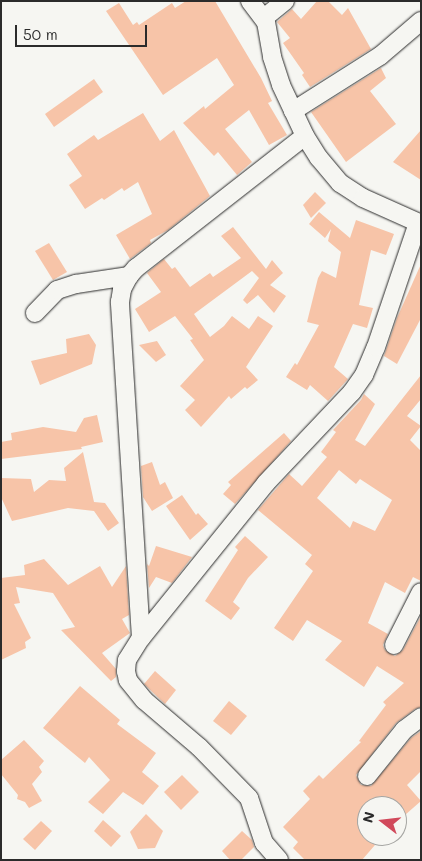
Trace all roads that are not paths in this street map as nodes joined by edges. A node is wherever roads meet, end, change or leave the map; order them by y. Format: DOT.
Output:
graph roads {
  1 [pos="250,1"];
  2 [pos="285,1"];
  3 [pos="264,18"];
  4 [pos="421,21"];
  5 [pos="293,110"];
  6 [pos="305,136"];
  7 [pos="419,223"];
  8 [pos="129,276"];
  9 [pos="35,313"];
  10 [pos="421,592"];
  11 [pos="141,638"];
  12 [pos="394,645"];
  13 [pos="421,717"];
  14 [pos="367,776"];
  15 [pos="279,860"];
  1 -- 3 [label="street"];
  2 -- 3 [label="street"];
  3 -- 5 [label="street"];
  4 -- 5 [label="street"];
  5 -- 6 [label="street"];
  6 -- 7 [label="street"];
  6 -- 8 [label="street"];
  7 -- 11 [label="street"];
  8 -- 9 [label="street"];
  8 -- 11 [label="street"];
  10 -- 12 [label="street"];
  11 -- 15 [label="street"];
  13 -- 14 [label="street"];
}
